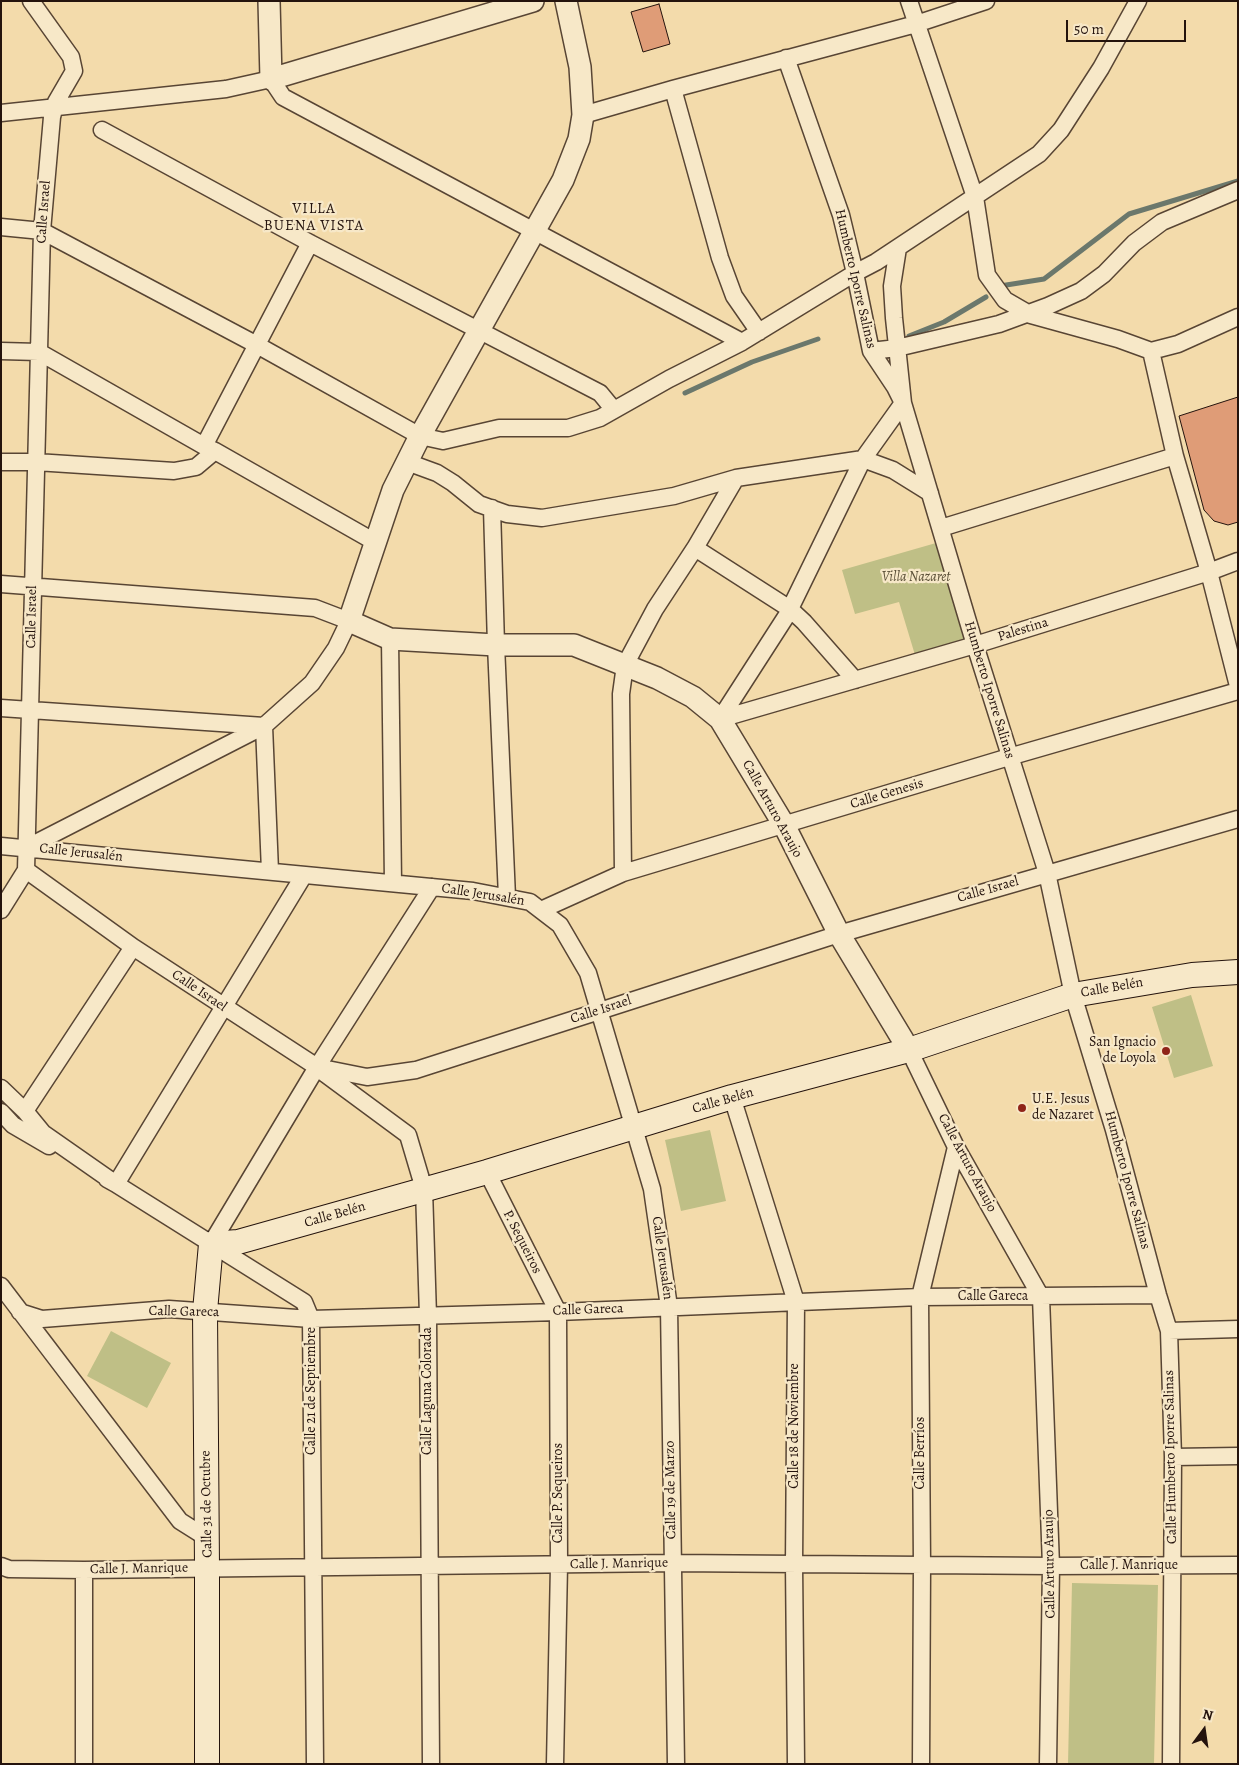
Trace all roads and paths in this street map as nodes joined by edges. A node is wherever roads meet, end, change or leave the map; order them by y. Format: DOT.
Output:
graph roads {
  1 [pos="31,1"];
  2 [pos="269,1"];
  3 [pos="533,1"];
  4 [pos="566,1"];
  5 [pos="909,1"];
  6 [pos="986,1"];
  7 [pos="1138,1"];
  8 [pos="916,24"];
  9 [pos="786,58"];
  10 [pos="271,79"];
  11 [pos="674,89"];
  12 [pos="54,108"];
  13 [pos="1,114"];
  14 [pos="583,115"];
  15 [pos="102,130"];
  16 [pos="1238,190"];
  17 [pos="975,197"];
  18 [pos="1,227"];
  19 [pos="42,231"];
  20 [pos="535,231"];
  21 [pos="310,243"];
  22 [pos="898,248"];
  23 [pos="855,273"];
  24 [pos="1028,314"];
  25 [pos="1238,317"];
  26 [pos="479,331"];
  27 [pos="759,332"];
  28 [pos="742,342"];
  29 [pos="257,345"];
  30 [pos="897,348"];
  31 [pos="1,351"];
  32 [pos="871,351"];
  33 [pos="1151,351"];
  34 [pos="39,352"];
  35 [pos="903,403"];
  36 [pos="614,410"];
  37 [pos="420,436"];
  38 [pos="210,449"];
  39 [pos="1175,456"];
  40 [pos="863,459"];
  41 [pos="1,462"];
  42 [pos="36,462"];
  43 [pos="407,462"];
  44 [pos="736,478"];
  45 [pos="930,493"];
  46 [pos="492,508"];
  47 [pos="941,528"];
  48 [pos="375,542"];
  49 [pos="694,548"];
  50 [pos="1238,561"];
  51 [pos="1209,572"];
  52 [pos="1,584"];
  53 [pos="33,586"];
  54 [pos="790,609"];
  55 [pos="349,621"];
  56 [pos="390,639"];
  57 [pos="496,645"];
  58 [pos="975,645"];
  59 [pos="625,665"];
  60 [pos="855,680"];
  61 [pos="1238,686"];
  62 [pos="1238,691"];
  63 [pos="1,708"];
  64 [pos="30,710"];
  65 [pos="720,719"];
  66 [pos="264,726"];
  67 [pos="1009,757"];
  68 [pos="1238,819"];
  69 [pos="784,825"];
  70 [pos="1,846"];
  71 [pos="26,848"];
  72 [pos="26,870"];
  73 [pos="270,871"];
  74 [pos="623,873"];
  75 [pos="1047,873"];
  76 [pos="304,874"];
  77 [pos="393,883"];
  78 [pos="432,887"];
  79 [pos="507,897"];
  80 [pos="1,910"];
  81 [pos="541,910"];
  82 [pos="839,934"];
  83 [pos="133,947"];
  84 [pos="1238,972"];
  85 [pos="1073,995"];
  86 [pos="223,1007"];
  87 [pos="599,1011"];
  88 [pos="910,1050"];
  89 [pos="317,1067"];
  90 [pos="1,1088"];
  91 [pos="732,1097"];
  92 [pos="25,1111"];
  93 [pos="1,1112"];
  94 [pos="634,1128"];
  95 [pos="956,1147"];
  96 [pos="487,1172"];
  97 [pos="116,1184"];
  98 [pos="424,1189"];
  99 [pos="211,1244"];
  100 [pos="1,1286"];
  101 [pos="1158,1295"];
  102 [pos="920,1297"];
  103 [pos="1041,1297"];
  104 [pos="796,1302"];
  105 [pos="669,1307"];
  106 [pos="205,1311"];
  107 [pos="20,1312"];
  108 [pos="558,1312"];
  109 [pos="428,1316"];
  110 [pos="311,1319"];
  111 [pos="1238,1329"];
  112 [pos="1169,1331"];
  113 [pos="1173,1456"];
  114 [pos="1238,1456"];
  115 [pos="207,1538"];
  116 [pos="672,1563"];
  117 [pos="794,1564"];
  118 [pos="559,1565"];
  119 [pos="922,1565"];
  120 [pos="1173,1565"];
  121 [pos="1238,1565"];
  122 [pos="1,1566"];
  123 [pos="430,1566"];
  124 [pos="1051,1566"];
  125 [pos="313,1567"];
  126 [pos="207,1568"];
  127 [pos="84,1570"];
  128 [pos="84,1764"];
  129 [pos="207,1764"];
  130 [pos="315,1764"];
  131 [pos="432,1764"];
  132 [pos="555,1764"];
  133 [pos="676,1764"];
  134 [pos="796,1764"];
  135 [pos="921,1764"];
  136 [pos="1048,1764"];
  137 [pos="1171,1764"];
  1 -- 12 [label="street, Calle Israel"];
  2 -- 10 [label="street"];
  3 -- 10 [label="street"];
  4 -- 14 [label="street"];
  5 -- 8 [label="street"];
  6 -- 8 [label="street"];
  7 -- 17 [label="street"];
  8 -- 9 [label="street"];
  8 -- 17 [label="street"];
  9 -- 11 [label="street"];
  9 -- 23 [label="street, Humberto Iporre Salinas"];
  10 -- 12 [label="street"];
  10 -- 20 [label="street"];
  11 -- 14 [label="street"];
  11 -- 27 [label="street"];
  12 -- 13 [label="street"];
  12 -- 19 [label="street, Calle Israel"];
  14 -- 20 [label="street"];
  15 -- 21 [label="street"];
  16 -- 24 [label="street"];
  17 -- 22 [label="street"];
  17 -- 24 [label="street"];
  18 -- 19 [label="street"];
  19 -- 29 [label="street"];
  19 -- 34 [label="street, Calle Israel"];
  20 -- 26 [label="street"];
  20 -- 28 [label="street"];
  21 -- 26 [label="street"];
  21 -- 29 [label="street"];
  22 -- 23 [label="street"];
  22 -- 30 [label="street"];
  23 -- 27 [label="street"];
  23 -- 32 [label="street, Humberto Iporre Salinas"];
  24 -- 30 [label="street"];
  24 -- 33 [label="street"];
  25 -- 33 [label="street"];
  26 -- 36 [label="street"];
  26 -- 37 [label="street"];
  27 -- 28 [label="street"];
  28 -- 36 [label="street"];
  29 -- 37 [label="street"];
  29 -- 38 [label="street"];
  30 -- 32 [label="street"];
  30 -- 35 [label="street"];
  31 -- 34 [label="street"];
  32 -- 35 [label="street, Humberto Iporre Salinas"];
  33 -- 39 [label="street"];
  34 -- 38 [label="street"];
  34 -- 42 [label="street, Calle Israel"];
  35 -- 40 [label="street"];
  35 -- 45 [label="street, Humberto Iporre Salinas"];
  36 -- 37 [label="street"];
  37 -- 43 [label="street"];
  38 -- 42 [label="street"];
  38 -- 48 [label="street"];
  39 -- 47 [label="street"];
  39 -- 51 [label="street"];
  40 -- 44 [label="street"];
  40 -- 45 [label="street"];
  40 -- 54 [label="street"];
  41 -- 42 [label="street"];
  42 -- 53 [label="street, Calle Israel"];
  43 -- 46 [label="street"];
  43 -- 48 [label="street"];
  44 -- 46 [label="street"];
  44 -- 49 [label="street"];
  45 -- 47 [label="street, Humberto Iporre Salinas"];
  46 -- 57 [label="street"];
  47 -- 58 [label="street, Humberto Iporre Salinas"];
  48 -- 55 [label="street"];
  49 -- 54 [label="street"];
  49 -- 59 [label="street"];
  50 -- 51 [label="street, Palestina"];
  51 -- 58 [label="street, Palestina"];
  51 -- 61 [label="street"];
  52 -- 53 [label="street"];
  53 -- 55 [label="street"];
  53 -- 64 [label="street, Calle Israel"];
  54 -- 60 [label="street"];
  54 -- 65 [label="street"];
  55 -- 56 [label="street"];
  55 -- 66 [label="street"];
  56 -- 57 [label="street, Calle Arturo Araujo"];
  56 -- 77 [label="street"];
  57 -- 59 [label="street, Calle Arturo Araujo"];
  57 -- 79 [label="street"];
  58 -- 60 [label="street, Palestina"];
  58 -- 67 [label="street, Humberto Iporre Salinas"];
  59 -- 65 [label="street, Calle Arturo Araujo"];
  59 -- 74 [label="street"];
  60 -- 65 [label="street, Palestina"];
  62 -- 67 [label="street, Calle Genesis"];
  63 -- 64 [label="street"];
  64 -- 66 [label="street"];
  64 -- 71 [label="street, Calle Israel"];
  65 -- 69 [label="street, Calle Arturo Araujo"];
  66 -- 71 [label="street"];
  66 -- 73 [label="street"];
  67 -- 69 [label="street, Calle Genesis"];
  67 -- 75 [label="street, Humberto Iporre Salinas"];
  68 -- 75 [label="street, Calle Israel"];
  69 -- 74 [label="street, Calle Genesis"];
  69 -- 82 [label="street, Calle Arturo Araujo"];
  70 -- 71 [label="street, Calle Jerusalén"];
  71 -- 72 [label="street, Calle Israel"];
  71 -- 73 [label="street, Calle Jerusalén"];
  72 -- 80 [label="street"];
  72 -- 83 [label="street, Calle Israel"];
  73 -- 76 [label="street, Calle Jerusalén"];
  74 -- 81 [label="street, Calle Genesis"];
  75 -- 82 [label="street, Calle Israel"];
  75 -- 85 [label="street, Humberto Iporre Salinas"];
  76 -- 77 [label="street, Calle Jerusalén"];
  76 -- 86 [label="street"];
  77 -- 78 [label="street, Calle Jerusalén"];
  78 -- 79 [label="street, Calle Jerusalén"];
  78 -- 89 [label="street"];
  79 -- 81 [label="street, Calle Jerusalén"];
  81 -- 87 [label="street, Calle Jerusalén"];
  82 -- 87 [label="street, Calle Israel"];
  82 -- 88 [label="street, Calle Arturo Araujo"];
  83 -- 86 [label="street, Calle Israel"];
  83 -- 92 [label="street"];
  84 -- 85 [label="main road, Calle Belén"];
  85 -- 88 [label="main road, Calle Belén"];
  85 -- 101 [label="street, Humberto Iporre Salinas"];
  86 -- 89 [label="street, Calle Israel"];
  86 -- 97 [label="street"];
  87 -- 89 [label="street, Calle Israel"];
  87 -- 94 [label="street, Calle Jerusalén"];
  88 -- 91 [label="main road, Calle Belén"];
  88 -- 95 [label="street, Calle Arturo Araujo"];
  89 -- 98 [label="street, Calle Laguna Colorada"];
  89 -- 99 [label="street"];
  90 -- 92 [label="street, Calle 21 de Septiembre"];
  91 -- 94 [label="main road, Calle Belén"];
  91 -- 104 [label="street, Calle 18 de Noviembre"];
  92 -- 97 [label="street, Calle 21 de Septiembre"];
  93 -- 97 [label="street"];
  94 -- 96 [label="main road, Calle Belén"];
  94 -- 105 [label="street, Calle Jerusalén"];
  95 -- 102 [label="street, Calle Berríos"];
  95 -- 103 [label="street, Calle Arturo Araujo"];
  96 -- 98 [label="main road, Calle Belén"];
  96 -- 108 [label="street, P. Sequeiros"];
  97 -- 99 [label="street, Calle 21 de Septiembre"];
  98 -- 99 [label="main road, Calle Belén"];
  98 -- 109 [label="street, Calle Laguna Colorada"];
  99 -- 106 [label="main road, Calle 31 de Octubre"];
  99 -- 110 [label="street, Calle 21 de Septiembre"];
  100 -- 107 [label="street"];
  101 -- 103 [label="street, Calle Gareca"];
  101 -- 112 [label="street, Humberto Iporre Salinas"];
  102 -- 103 [label="street, Calle Gareca"];
  102 -- 104 [label="street, Calle Gareca"];
  102 -- 119 [label="street, Calle Berríos"];
  103 -- 124 [label="street, Calle Arturo Araujo"];
  104 -- 105 [label="street, Calle Gareca"];
  104 -- 117 [label="street, Calle 18 de Noviembre"];
  105 -- 108 [label="street, Calle Gareca"];
  105 -- 116 [label="street, Calle 19 de Marzo"];
  106 -- 107 [label="street, Calle Gareca"];
  106 -- 110 [label="street, Calle Gareca"];
  106 -- 115 [label="main road, Calle 31 de Octubre"];
  107 -- 115 [label="street"];
  108 -- 109 [label="street, Calle Gareca"];
  108 -- 118 [label="street, Calle P. Sequeiros"];
  109 -- 110 [label="street, Calle Gareca"];
  109 -- 123 [label="street, Calle Laguna Colorada"];
  110 -- 125 [label="street, Calle 21 de Septiembre"];
  111 -- 112 [label="street"];
  112 -- 113 [label="street, Calle Humberto Iporre Salinas"];
  113 -- 114 [label="street"];
  113 -- 120 [label="street, Calle Humberto Iporre Salinas"];
  115 -- 126 [label="main road, Calle 31 de Octubre"];
  116 -- 117 [label="street, Calle J. Manrique"];
  116 -- 118 [label="street, Calle J. Manrique"];
  116 -- 133 [label="street, Calle 19 de Marzo"];
  117 -- 119 [label="street, Calle J. Manrique"];
  117 -- 134 [label="street, Calle 18 de Noviembre"];
  118 -- 123 [label="street, Calle J. Manrique"];
  118 -- 132 [label="street, Calle P. Sequeiros"];
  119 -- 124 [label="street, Calle J. Manrique"];
  119 -- 135 [label="street, Calle Berríos"];
  120 -- 121 [label="street, Calle J. Manrique"];
  120 -- 124 [label="street, Calle J. Manrique"];
  120 -- 137 [label="street, Calle Humberto Iporre Salinas"];
  122 -- 127 [label="street, Calle J. Manrique"];
  123 -- 125 [label="street, Calle J. Manrique"];
  123 -- 131 [label="street, Calle Laguna Colorada"];
  124 -- 136 [label="street, Calle Arturo Araujo"];
  125 -- 126 [label="street, Calle J. Manrique"];
  125 -- 130 [label="street, Calle 21 de Septiembre"];
  126 -- 127 [label="street, Calle J. Manrique"];
  126 -- 129 [label="main road, Calle 31 de Octubre"];
  127 -- 128 [label="street"];
}
